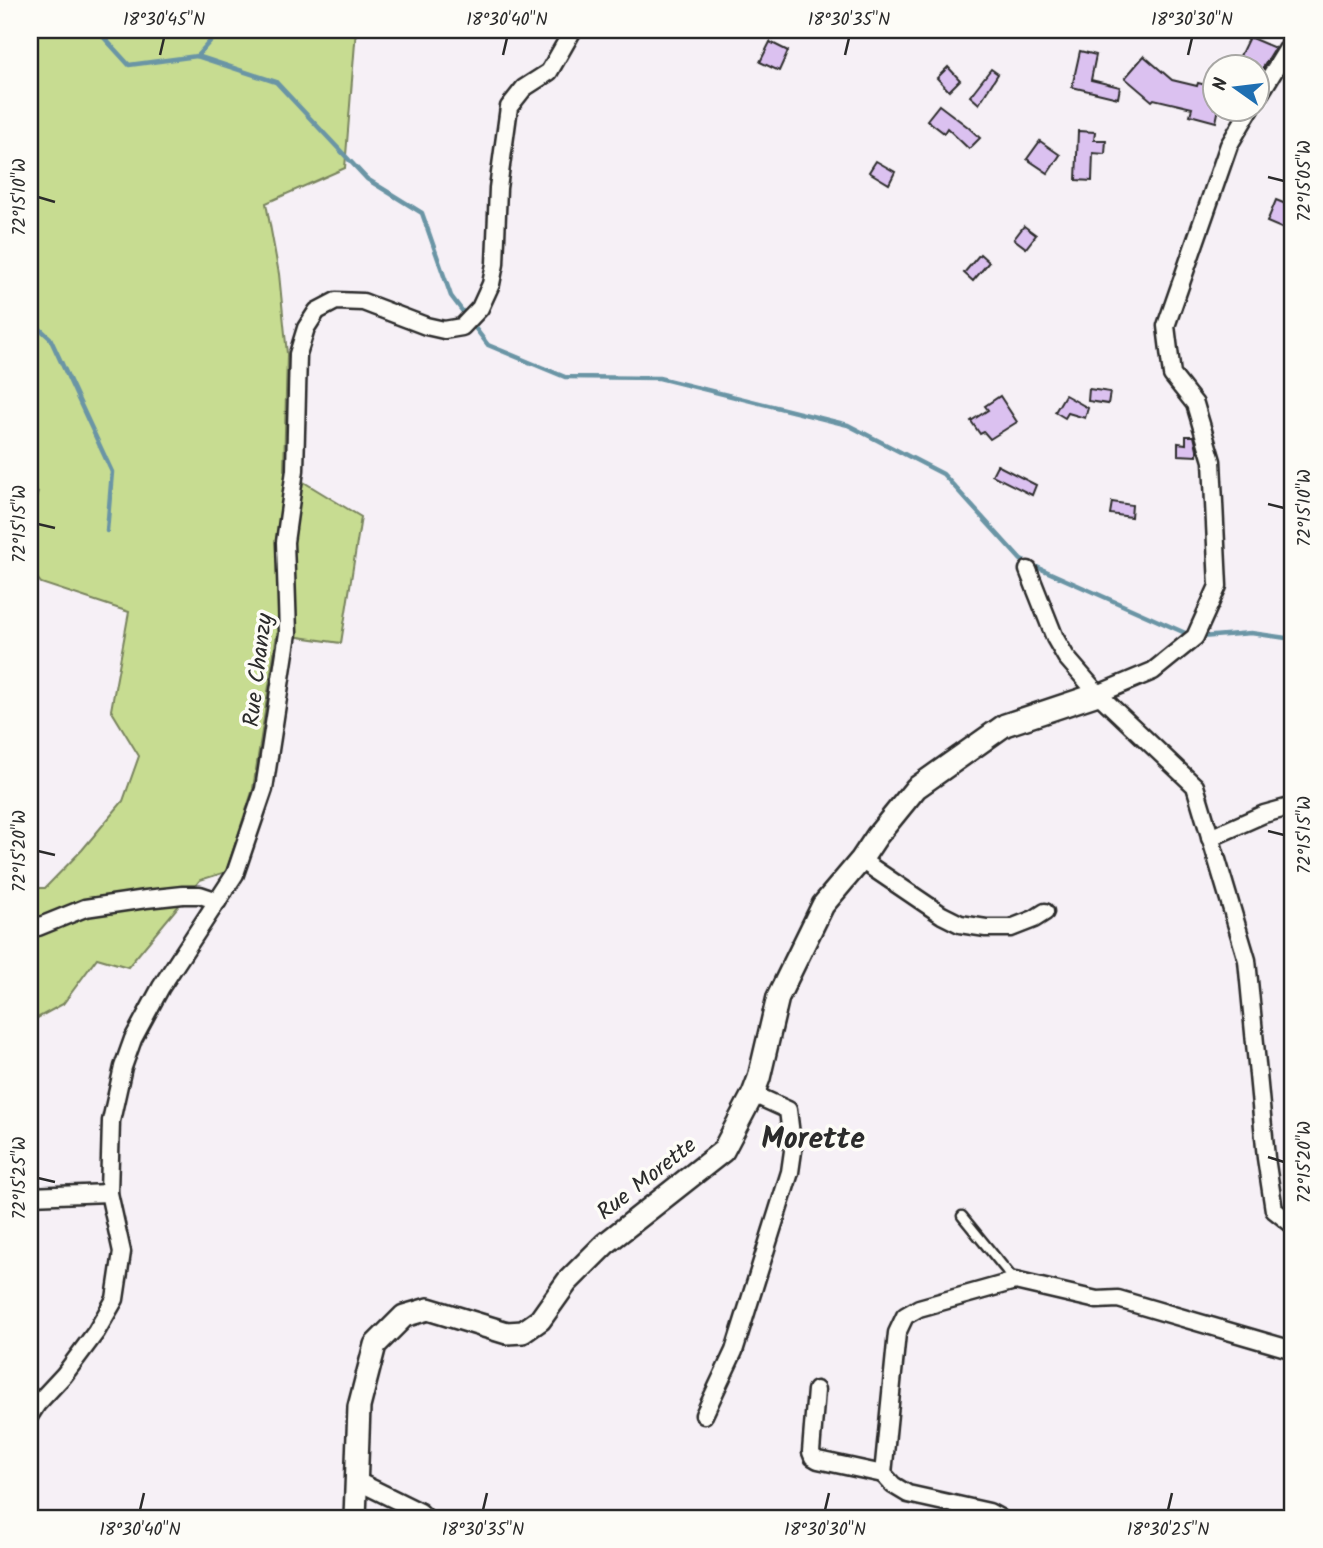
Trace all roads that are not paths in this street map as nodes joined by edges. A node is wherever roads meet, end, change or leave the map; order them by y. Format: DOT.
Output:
graph roads {
  1 [pos="573,30"];
  2 [pos="1293,40"];
  3 [pos="1270,77"];
  4 [pos="1243,122"];
  5 [pos="1028,570"];
  6 [pos="1098,694"];
  7 [pos="1293,806"];
  8 [pos="1210,838"];
  9 [pos="861,860"];
  10 [pos="218,901"];
  11 [pos="1045,912"];
  12 [pos="38,927"];
  13 [pos="753,1094"];
  14 [pos="109,1193"];
  15 [pos="30,1196"];
  16 [pos="962,1216"];
  17 [pos="1293,1225"];
  18 [pos="1015,1280"];
  19 [pos="1293,1350"];
  20 [pos="816,1390"];
  21 [pos="30,1415"];
  22 [pos="704,1415"];
  23 [pos="883,1474"];
  24 [pos="357,1481"];
  25 [pos="355,1518"];
  26 [pos="426,1518"];
  27 [pos="1000,1518"];
  1 -- 10 [label="street, Rue Chanzy"];
  2 -- 3 [label="street"];
  4 -- 6 [label="street"];
  5 -- 6 [label="street"];
  6 -- 8 [label="street"];
  6 -- 9 [label="street, Rue Morette"];
  7 -- 8 [label="street"];
  8 -- 17 [label="street"];
  9 -- 11 [label="street"];
  9 -- 13 [label="street, Rue Morette"];
  10 -- 12 [label="street"];
  10 -- 14 [label="street, Rue Chanzy"];
  13 -- 22 [label="street"];
  13 -- 24 [label="street, Rue Morette"];
  14 -- 15 [label="street"];
  14 -- 21 [label="street, Rue Chanzy"];
  16 -- 18 [label="lane"];
  18 -- 19 [label="street"];
  18 -- 23 [label="street"];
  20 -- 23 [label="street"];
  23 -- 27 [label="street"];
  24 -- 25 [label="street"];
  24 -- 26 [label="street"];
}
